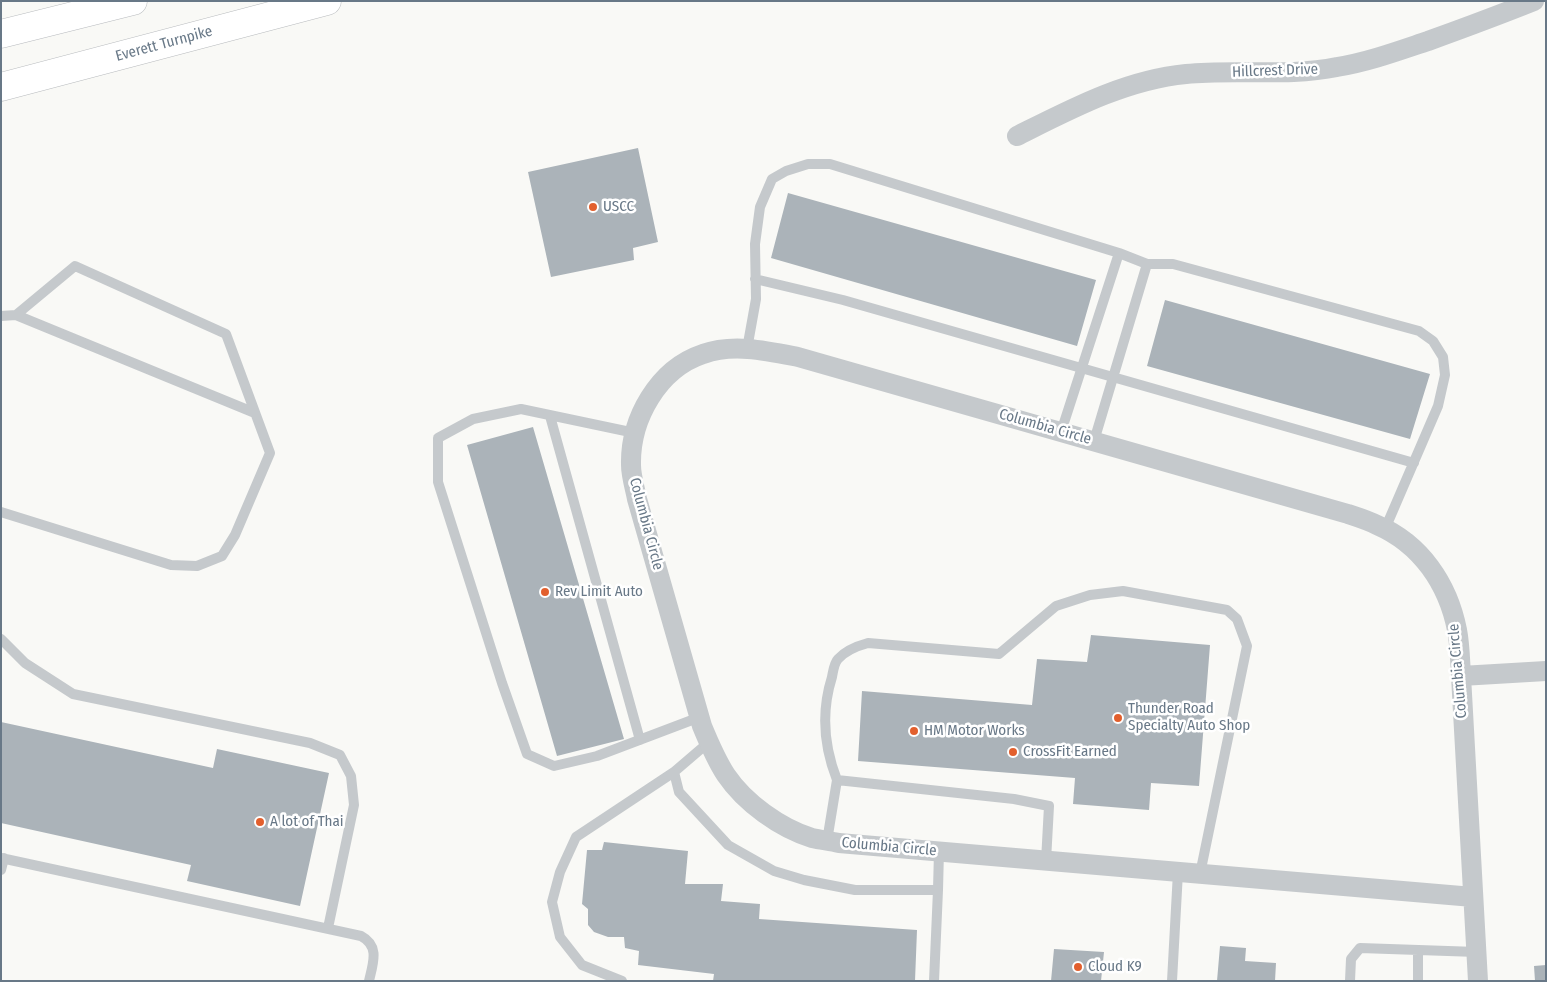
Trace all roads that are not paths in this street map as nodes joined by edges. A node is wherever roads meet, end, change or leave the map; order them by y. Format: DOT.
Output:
graph roads {
  1 [pos="133,1"];
  2 [pos="328,1"];
  3 [pos="1534,1"];
  4 [pos="1,34"];
  5 [pos="1,87"];
  6 [pos="1017,136"];
  7 [pos="1119,253"];
  8 [pos="1148,264"];
  9 [pos="756,279"];
  10 [pos="16,315"];
  11 [pos="1,316"];
  12 [pos="747,350"];
  13 [pos="1082,368"];
  14 [pos="1113,377"];
  15 [pos="255,413"];
  16 [pos="550,416"];
  17 [pos="1061,432"];
  18 [pos="635,433"];
  19 [pos="1094,441"];
  20 [pos="1414,463"];
  21 [pos="1,512"];
  22 [pos="1385,529"];
  23 [pos="1,639"];
  24 [pos="1546,671"];
  25 [pos="1460,676"];
  26 [pos="700,717"];
  27 [pos="640,740"];
  28 [pos="709,742"];
  29 [pos="674,772"];
  30 [pos="837,780"];
  31 [pos="827,841"];
  32 [pos="939,852"];
  33 [pos="2,858"];
  34 [pos="1046,860"];
  35 [pos="1,870"];
  36 [pos="1178,872"];
  37 [pos="1200,874"];
  38 [pos="938,890"];
  39 [pos="1473,897"];
  40 [pos="328,928"];
  41 [pos="1418,950"];
  42 [pos="1477,952"];
  43 [pos="369,981"];
  44 [pos="622,981"];
  45 [pos="934,981"];
  46 [pos="1172,981"];
  47 [pos="1350,981"];
  48 [pos="1418,981"];
  49 [pos="1478,981"];
  1 -- 4 [label="highway"];
  2 -- 5 [label="highway, Everett Turnpike"];
  3 -- 6 [label="street, Hillcrest Drive"];
  7 -- 8 [label="lane"];
  7 -- 9 [label="lane"];
  7 -- 13 [label="lane"];
  8 -- 14 [label="lane"];
  8 -- 20 [label="lane"];
  9 -- 12 [label="lane"];
  9 -- 13 [label="lane"];
  10 -- 11 [label="lane"];
  10 -- 15 [label="lane"];
  10 -- 15 [label="lane"];
  12 -- 17 [label="street, Columbia Circle"];
  12 -- 18 [label="street, Columbia Circle"];
  13 -- 14 [label="lane"];
  13 -- 17 [label="lane"];
  14 -- 19 [label="lane"];
  14 -- 20 [label="lane"];
  15 -- 21 [label="lane"];
  16 -- 18 [label="lane"];
  16 -- 27 [label="lane"];
  16 -- 27 [label="lane"];
  17 -- 19 [label="street, Columbia Circle"];
  18 -- 26 [label="street, Columbia Circle"];
  19 -- 22 [label="street, Columbia Circle"];
  20 -- 22 [label="lane"];
  22 -- 25 [label="street, Columbia Circle"];
  23 -- 40 [label="lane"];
  24 -- 25 [label="street"];
  25 -- 39 [label="street, Columbia Circle"];
  26 -- 27 [label="lane"];
  26 -- 28 [label="street, Columbia Circle"];
  28 -- 29 [label="lane"];
  28 -- 31 [label="street, Columbia Circle"];
  29 -- 38 [label="lane"];
  29 -- 44 [label="lane"];
  30 -- 31 [label="lane"];
  30 -- 34 [label="lane"];
  30 -- 37 [label="lane"];
  31 -- 32 [label="street, Columbia Circle"];
  32 -- 34 [label="street, Columbia Circle"];
  32 -- 38 [label="lane"];
  33 -- 35 [label="lane"];
  33 -- 40 [label="lane"];
  34 -- 36 [label="street, Columbia Circle"];
  36 -- 37 [label="street, Columbia Circle"];
  36 -- 46 [label="lane"];
  37 -- 39 [label="street, Columbia Circle"];
  38 -- 45 [label="lane"];
  39 -- 42 [label="street, Columbia Circle"];
  40 -- 43 [label="lane"];
  41 -- 42 [label="lane"];
  41 -- 47 [label="lane"];
  41 -- 48 [label="lane"];
  42 -- 49 [label="street, Columbia Circle"];
}
